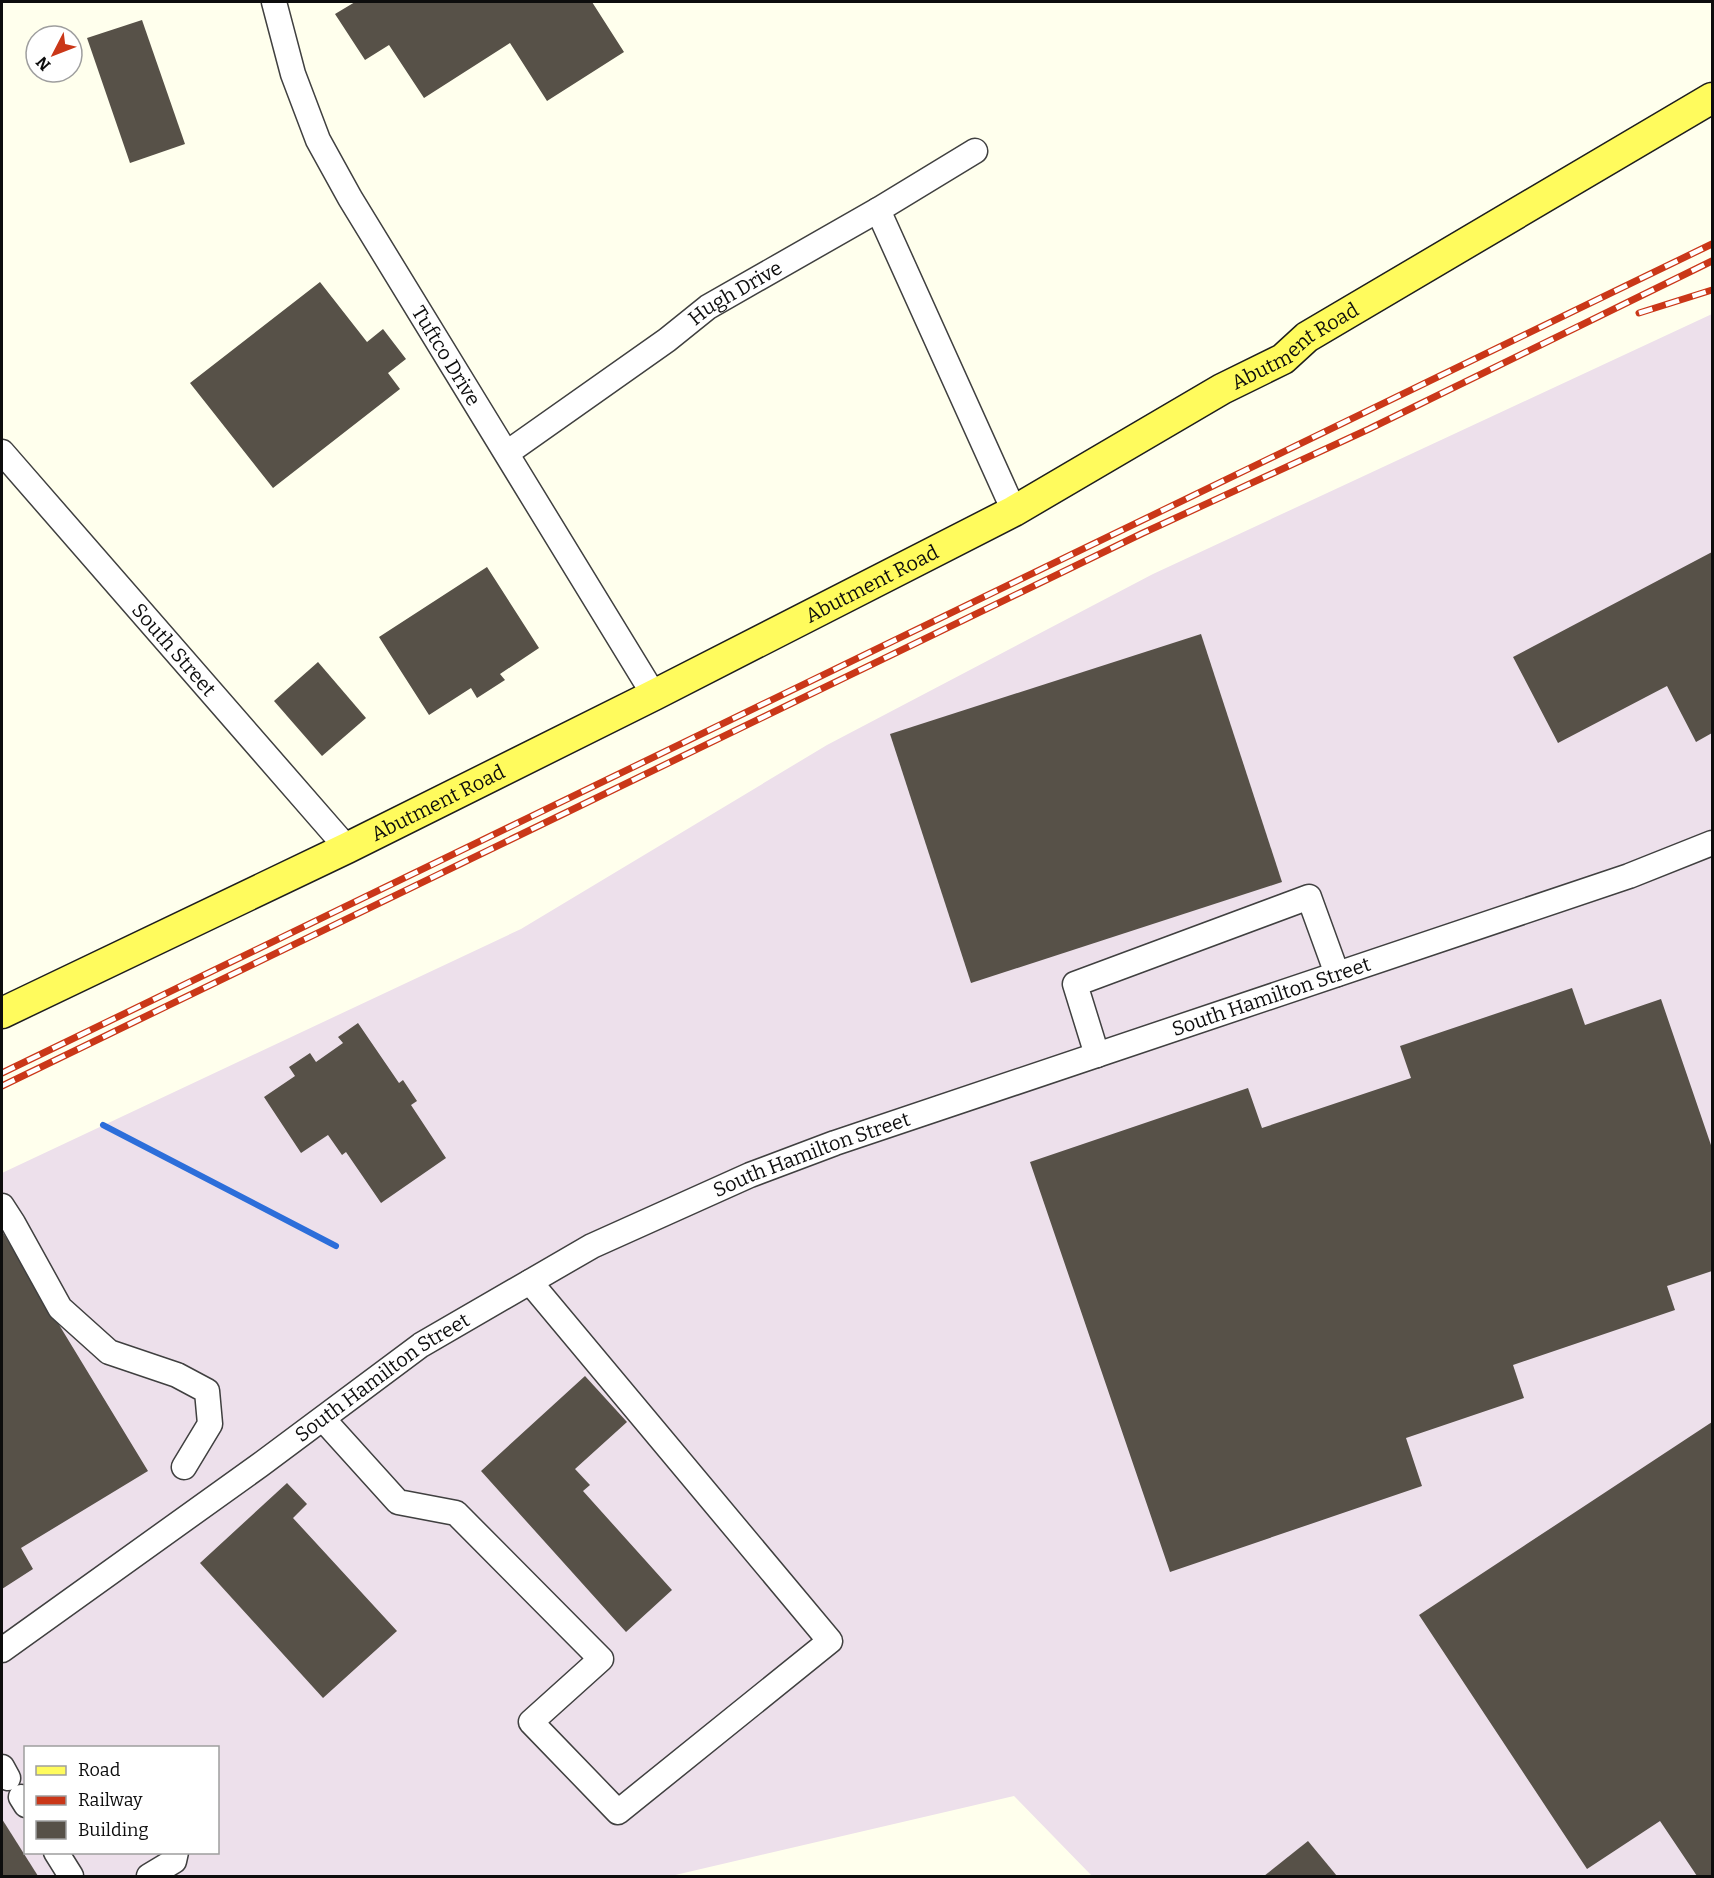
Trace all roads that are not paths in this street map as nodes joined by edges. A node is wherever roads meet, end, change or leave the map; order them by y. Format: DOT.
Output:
graph roads {
  1 [pos="274,2"];
  2 [pos="1713,98"];
  3 [pos="975,151"];
  4 [pos="878,210"];
  5 [pos="2,452"];
  6 [pos="507,453"];
  7 [pos="1014,511"];
  8 [pos="654,695"];
  9 [pos="347,848"];
  10 [pos="1710,848"];
  11 [pos="1337,974"];
  12 [pos="2,1013"];
  13 [pos="1097,1055"];
  14 [pos="2,1206"];
  15 [pos="530,1282"];
  16 [pos="323,1419"];
  17 [pos="184,1467"];
  18 [pos="2,1650"];
  19 [pos="57,1854"];
  20 [pos="176,1854"];
  21 [pos="71,1876"];
  22 [pos="148,1876"];
  1 -- 6 [label="street, Tuftco Drive"];
  2 -- 7 [label="main road, Abutment Road"];
  3 -- 4 [label="street, Hugh Drive"];
  4 -- 6 [label="street, Hugh Drive"];
  4 -- 7 [label="street"];
  5 -- 9 [label="street, South Street"];
  6 -- 8 [label="street, Tuftco Drive"];
  7 -- 8 [label="main road, Abutment Road"];
  8 -- 9 [label="main road, Abutment Road"];
  9 -- 12 [label="main road, Abutment Road"];
  10 -- 11 [label="street, South Hamilton Street"];
  11 -- 13 [label="street, South Hamilton Street"];
  11 -- 13 [label="street"];
  13 -- 15 [label="street, South Hamilton Street"];
  14 -- 17 [label="street"];
  15 -- 16 [label="street, South Hamilton Street"];
  15 -- 16 [label="street"];
  16 -- 18 [label="street, South Hamilton Street"];
  19 -- 21 [label="street"];
  20 -- 22 [label="street"];
}
